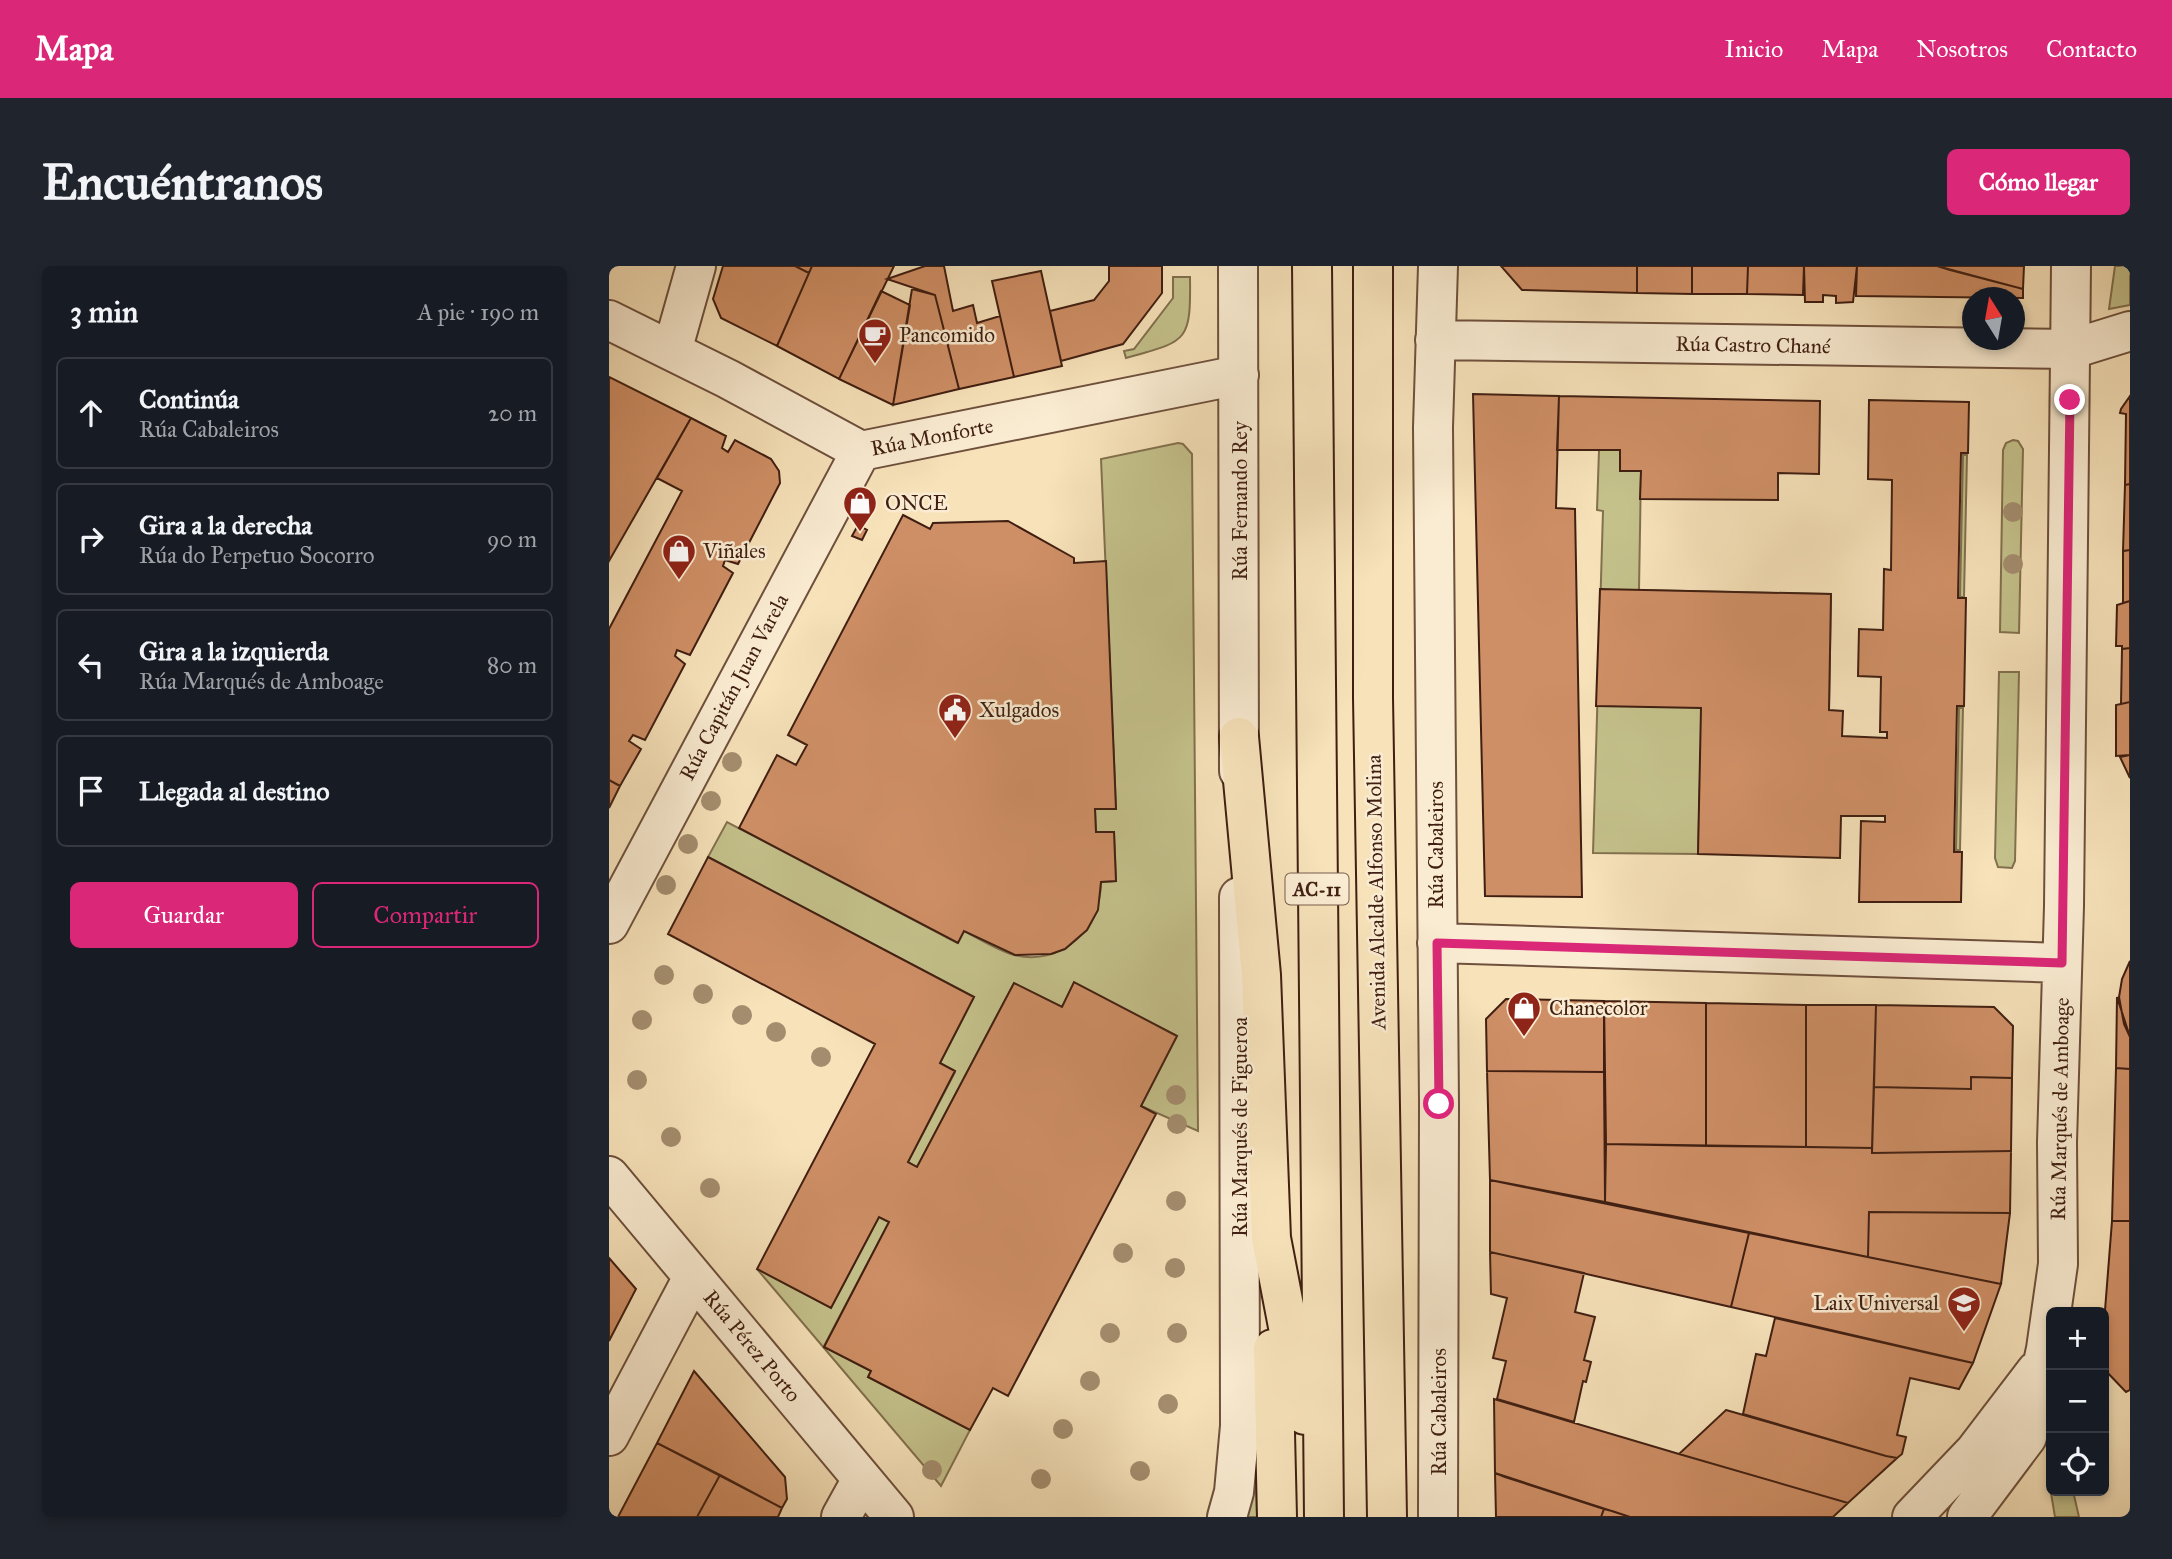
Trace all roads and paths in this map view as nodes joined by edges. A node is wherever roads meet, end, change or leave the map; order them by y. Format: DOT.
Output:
graph roads {
  1 [pos="696,266"];
  2 [pos="1238,266"];
  3 [pos="1312,266"];
  4 [pos="1373,266"];
  5 [pos="1438,266"];
  6 [pos="2071,266"];
  7 [pos="2090,266"];
  8 [pos="609,320"];
  9 [pos="2130,331"];
  10 [pos="1435,340"];
  11 [pos="2072,349"];
  12 [pos="672,351"];
  13 [pos="1239,375"];
  14 [pos="862,451"];
  15 [pos="1239,737"];
  16 [pos="609,924"];
  17 [pos="1437,943"];
  18 [pos="2062,963"];
  19 [pos="609,1176"];
  20 [pos="1271,1238"];
  21 [pos="693,1277"];
  22 [pos="2042,1364"];
  23 [pos="609,1436"];
  24 [pos="862,1479"];
  25 [pos="1323,1516"];
  26 [pos="841,1517"];
  27 [pos="894,1517"];
  28 [pos="1227,1517"];
  29 [pos="1277,1517"];
  30 [pos="1387,1517"];
  31 [pos="1438,1517"];
  32 [pos="1912,1517"];
  33 [pos="1967,1517"];
  1 -- 12 [label="street"];
  2 -- 13 [label="street, Rúa Fernando Rey"];
  3 -- 25 [label="highway, AC-11"];
  4 -- 30 [label="highway, Avenida Alcalde Alfonso Molina / AC-11"];
  5 -- 10 [label="street"];
  6 -- 11 [label="street"];
  7 -- 11 [label="street"];
  8 -- 12 [label="street, Rúa Monforte"];
  9 -- 11 [label="street, Rúa Castro Chané"];
  10 -- 11 [label="street, Rúa Castro Chané"];
  10 -- 17 [label="street, Rúa Cabaleiros"];
  11 -- 18 [label="street, Rúa Marqués de Amboage"];
  12 -- 14 [label="street, Rúa Monforte"];
  13 -- 14 [label="street, Rúa Monforte"];
  13 -- 15 [label="street, Rúa Fernando Rey"];
  14 -- 16 [label="street, Rúa Capitán Juan Varela"];
  15 -- 20 [label="highway"];
  15 -- 28 [label="street, Rúa Marqués de Figueroa"];
  17 -- 18 [label="street"];
  17 -- 31 [label="street, Rúa Cabaleiros"];
  18 -- 22 [label="street, Rúa Marqués de Amboage"];
  19 -- 21 [label="street, Rúa Pérez Porto"];
  20 -- 25 [label="highway"];
  20 -- 29 [label="highway"];
  21 -- 23 [label="street"];
  21 -- 24 [label="street, Rúa Pérez Porto"];
  22 -- 32 [label="street, Rúa Marqués de Amboage"];
  22 -- 33 [label="street, Rúa Marqués de Amboage"];
  24 -- 26 [label="street"];
  24 -- 27 [label="street, Rúa Pérez Porto"];
}
